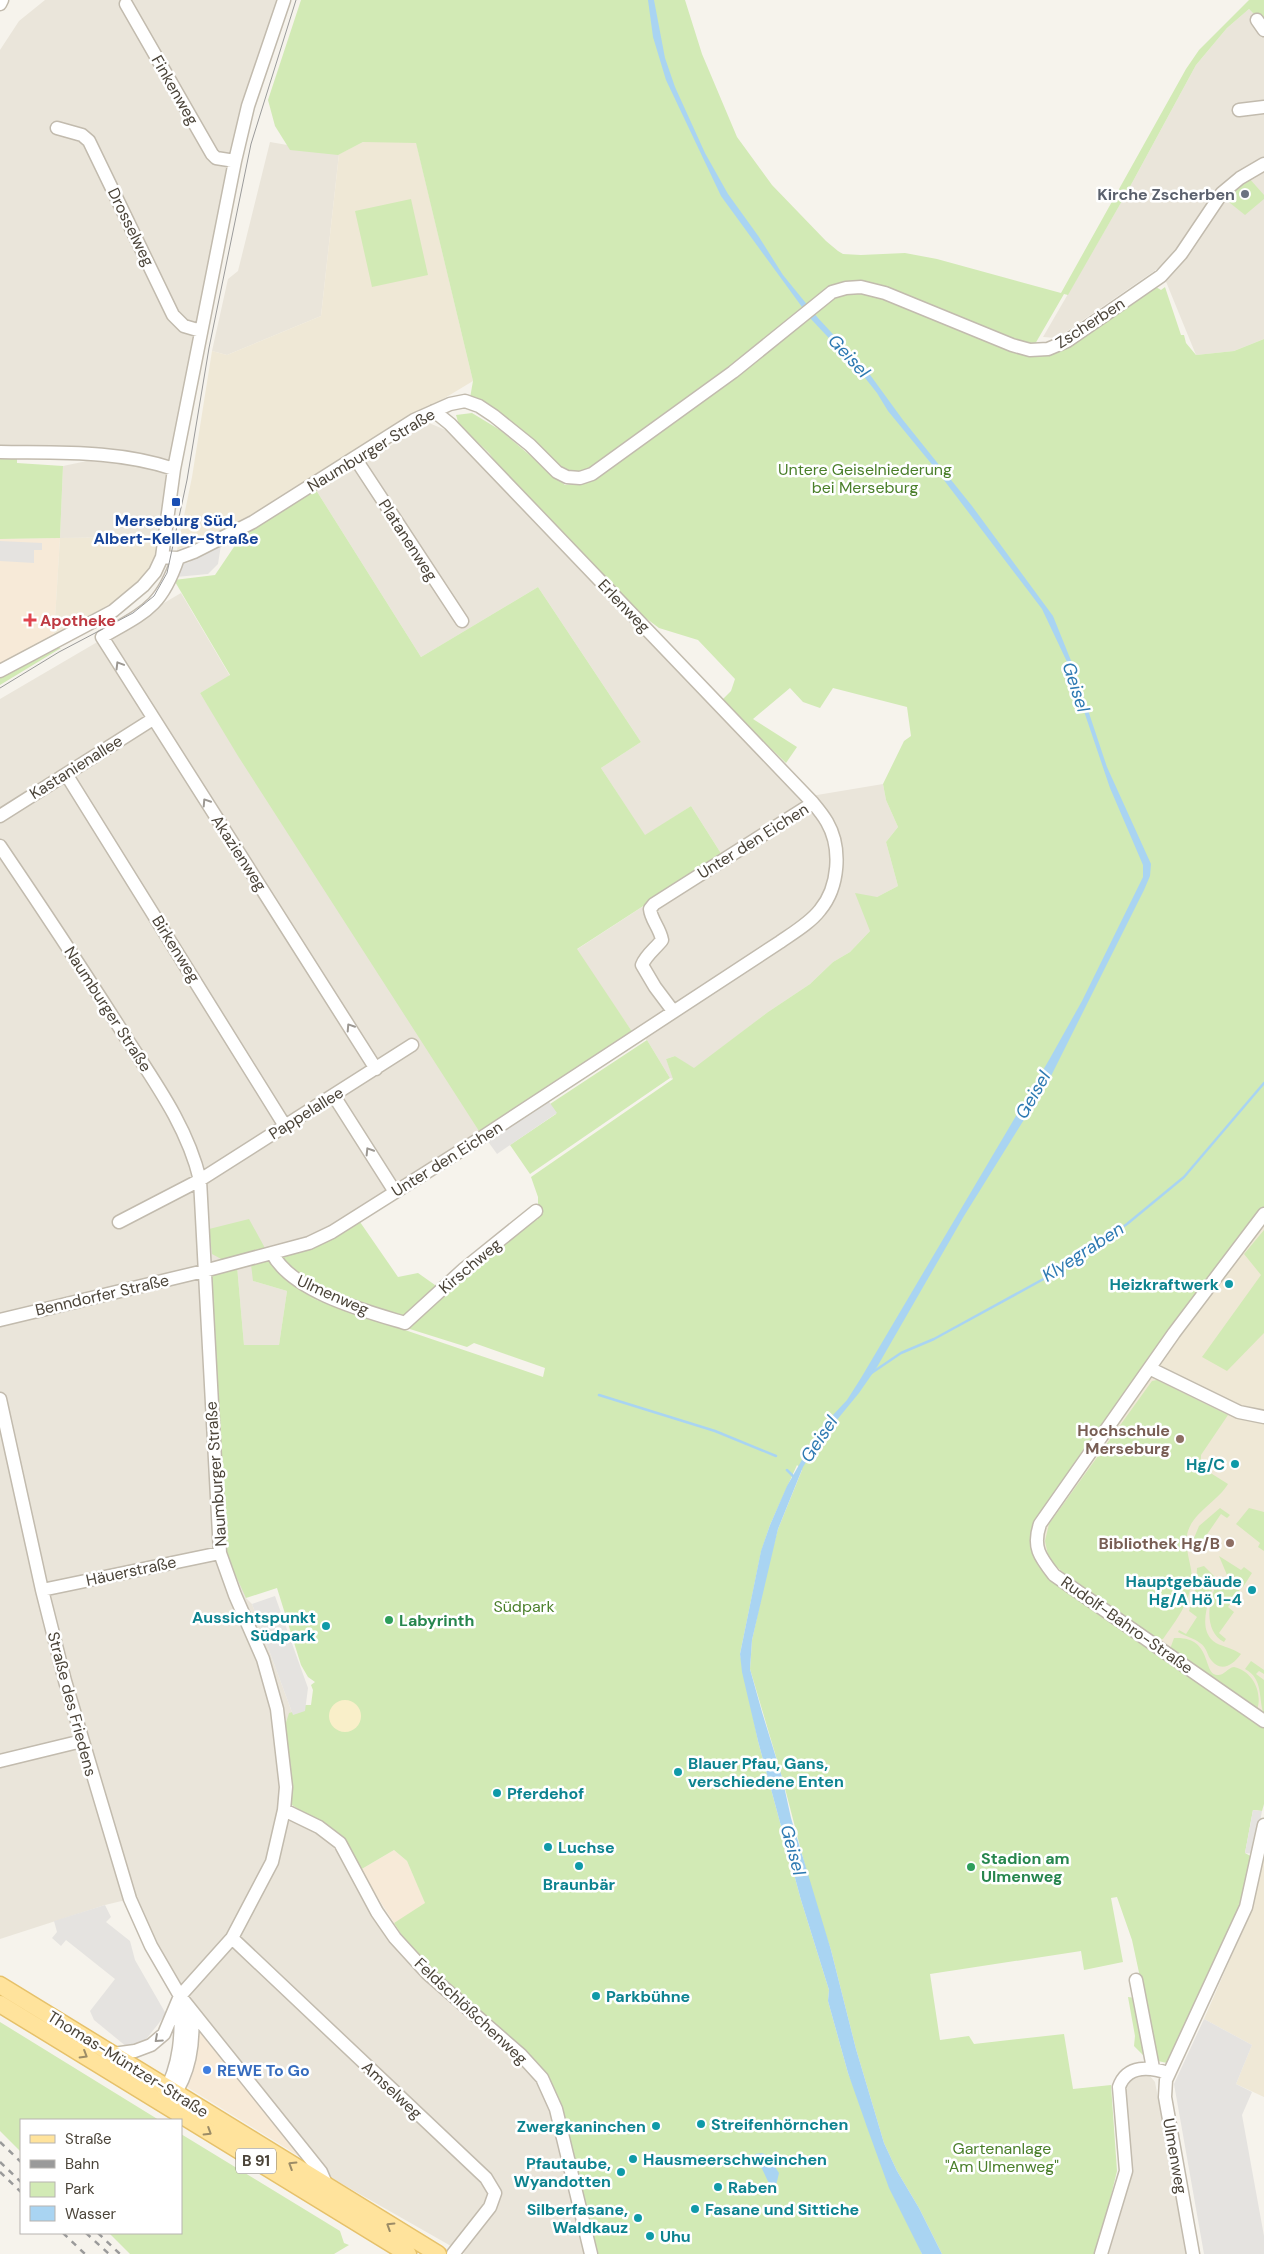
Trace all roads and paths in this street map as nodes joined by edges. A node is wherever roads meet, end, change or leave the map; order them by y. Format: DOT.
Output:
graph roads {
  1 [pos="2,0"];
  2 [pos="284,0"];
  3 [pos="0,4"];
  4 [pos="126,4"];
  5 [pos="1264,107"];
  6 [pos="1239,110"];
  7 [pos="57,128"];
  8 [pos="235,161"];
  9 [pos="1264,164"];
  10 [pos="800,318"];
  11 [pos="201,331"];
  12 [pos="434,411"];
  13 [pos="0,452"];
  14 [pos="354,458"];
  15 [pos="174,469"];
  16 [pos="162,557"];
  17 [pos="178,558"];
  18 [pos="462,621"];
  19 [pos="0,671"];
  20 [pos="153,719"];
  21 [pos="66,774"];
  22 [pos="813,803"];
  23 [pos="0,816"];
  24 [pos="0,846"];
  25 [pos="673,1011"];
  26 [pos="412,1046"];
  27 [pos="376,1069"];
  28 [pos="334,1096"];
  29 [pos="284,1126"];
  30 [pos="200,1180"];
  31 [pos="395,1192"];
  32 [pos="536,1211"];
  33 [pos="1264,1214"];
  34 [pos="119,1222"];
  35 [pos="272,1253"];
  36 [pos="204,1271"];
  37 [pos="0,1320"];
  38 [pos="405,1323"];
  39 [pos="1151,1369"];
  40 [pos="0,1399"];
  41 [pos="1261,1416"];
  42 [pos="6,1454"];
  43 [pos="220,1553"];
  44 [pos="42,1590"];
  45 [pos="1264,1722"];
  46 [pos="82,1741"];
  47 [pos="0,1761"];
  48 [pos="284,1810"];
  49 [pos="1264,1825"];
  50 [pos="232,1938"];
  51 [pos="1136,1980"];
  52 [pos="0,1985"];
  53 [pos="180,1996"];
  54 [pos="0,2004"];
  55 [pos="192,2012"];
  56 [pos="113,2054"];
  57 [pos="1153,2068"];
  58 [pos="1168,2073"];
  59 [pos="167,2097"];
  60 [pos="327,2186"];
  61 [pos="378,2235"];
  62 [pos="389,2254"];
  63 [pos="408,2254"];
  64 [pos="448,2254"];
  65 [pos="591,2254"];
  66 [pos="1101,2254"];
  67 [pos="1193,2254"];
  1 -- 3 [label="street"];
  2 -- 8 [label="street"];
  4 -- 8 [label="street, Finkenweg"];
  5 -- 6 [label="street"];
  7 -- 11 [label="street, Drosselweg"];
  8 -- 11 [label="street"];
  9 -- 10 [label="street, Zscherben"];
  10 -- 12 [label="street, Naumburger Straße"];
  11 -- 15 [label="street"];
  12 -- 14 [label="street, Naumburger Straße"];
  12 -- 22 [label="street, Erlenweg"];
  13 -- 15 [label="street"];
  14 -- 17 [label="street, Naumburger Straße"];
  14 -- 18 [label="street, Platanenweg"];
  15 -- 16 [label="street"];
  16 -- 17 [label="street, Naumburger Straße"];
  16 -- 19 [label="street"];
  20 -- 17 [label="street, Akazienweg, one-way"];
  20 -- 21 [label="street, Kastanienallee"];
  27 -- 20 [label="street, Akazienweg, one-way"];
  21 -- 23 [label="street, Kastanienallee"];
  21 -- 29 [label="street, Birkenweg"];
  22 -- 25 [label="street, Unter den Eichen"];
  22 -- 25 [label="street, Unter den Eichen"];
  24 -- 30 [label="street, Naumburger Straße"];
  25 -- 31 [label="street, Unter den Eichen"];
  26 -- 27 [label="street, Pappelallee"];
  27 -- 28 [label="street, Pappelallee"];
  28 -- 29 [label="street, Pappelallee"];
  31 -- 28 [label="street, one-way"];
  29 -- 30 [label="street, Pappelallee"];
  30 -- 34 [label="street"];
  30 -- 36 [label="street, Naumburger Straße"];
  31 -- 35 [label="street, Unter den Eichen"];
  32 -- 38 [label="street, Kirschweg"];
  33 -- 39 [label="street, Rudolf-Bahro-Straße"];
  35 -- 36 [label="street, Unter den Eichen"];
  35 -- 38 [label="street, Ulmenweg"];
  36 -- 37 [label="street, Benndorfer Straße"];
  36 -- 43 [label="street, Naumburger Straße"];
  39 -- 41 [label="street"];
  39 -- 45 [label="street, Rudolf-Bahro-Straße"];
  40 -- 42 [label="street, Straße des Friedens"];
  42 -- 44 [label="street, Straße des Friedens"];
  43 -- 44 [label="street, Häuerstraße"];
  43 -- 48 [label="street, Naumburger Straße"];
  44 -- 46 [label="street, Straße des Friedens"];
  46 -- 47 [label="street"];
  46 -- 53 [label="street, Straße des Friedens"];
  48 -- 50 [label="street, Naumburger Straße"];
  48 -- 65 [label="street, Feldschlößchenweg"];
  49 -- 58 [label="street, Ulmenweg"];
  50 -- 53 [label="street, Naumburger Straße"];
  50 -- 64 [label="street, Amselweg"];
  51 -- 57 [label="street"];
  52 -- 56 [label="main road, Thomas-Müntzer-Straße / B 91"];
  53 -- 55 [label="street, Straße des Friedens"];
  53 -- 56 [label="street, one-way"];
  53 -- 59 [label="street, Straße des Friedens"];
  54 -- 59 [label="main road, Thomas-Müntzer-Straße / B 91, one-way"];
  55 -- 59 [label="street"];
  55 -- 60 [label="street, Straße des Friedens"];
  56 -- 59 [label="main road, Thomas-Müntzer-Straße / B 91"];
  57 -- 58 [label="street"];
  57 -- 66 [label="street"];
  58 -- 67 [label="street, Ulmenweg"];
  60 -- 59 [label="main road, Thomas-Müntzer-Straße / B 91, one-way"];
  59 -- 61 [label="main road, Thomas-Müntzer-Straße / B 91, one-way"];
  64 -- 60 [label="main road, B 91, one-way"];
  61 -- 62 [label="street"];
  61 -- 63 [label="main road, Thomas-Müntzer-Straße / B 91"];
}
